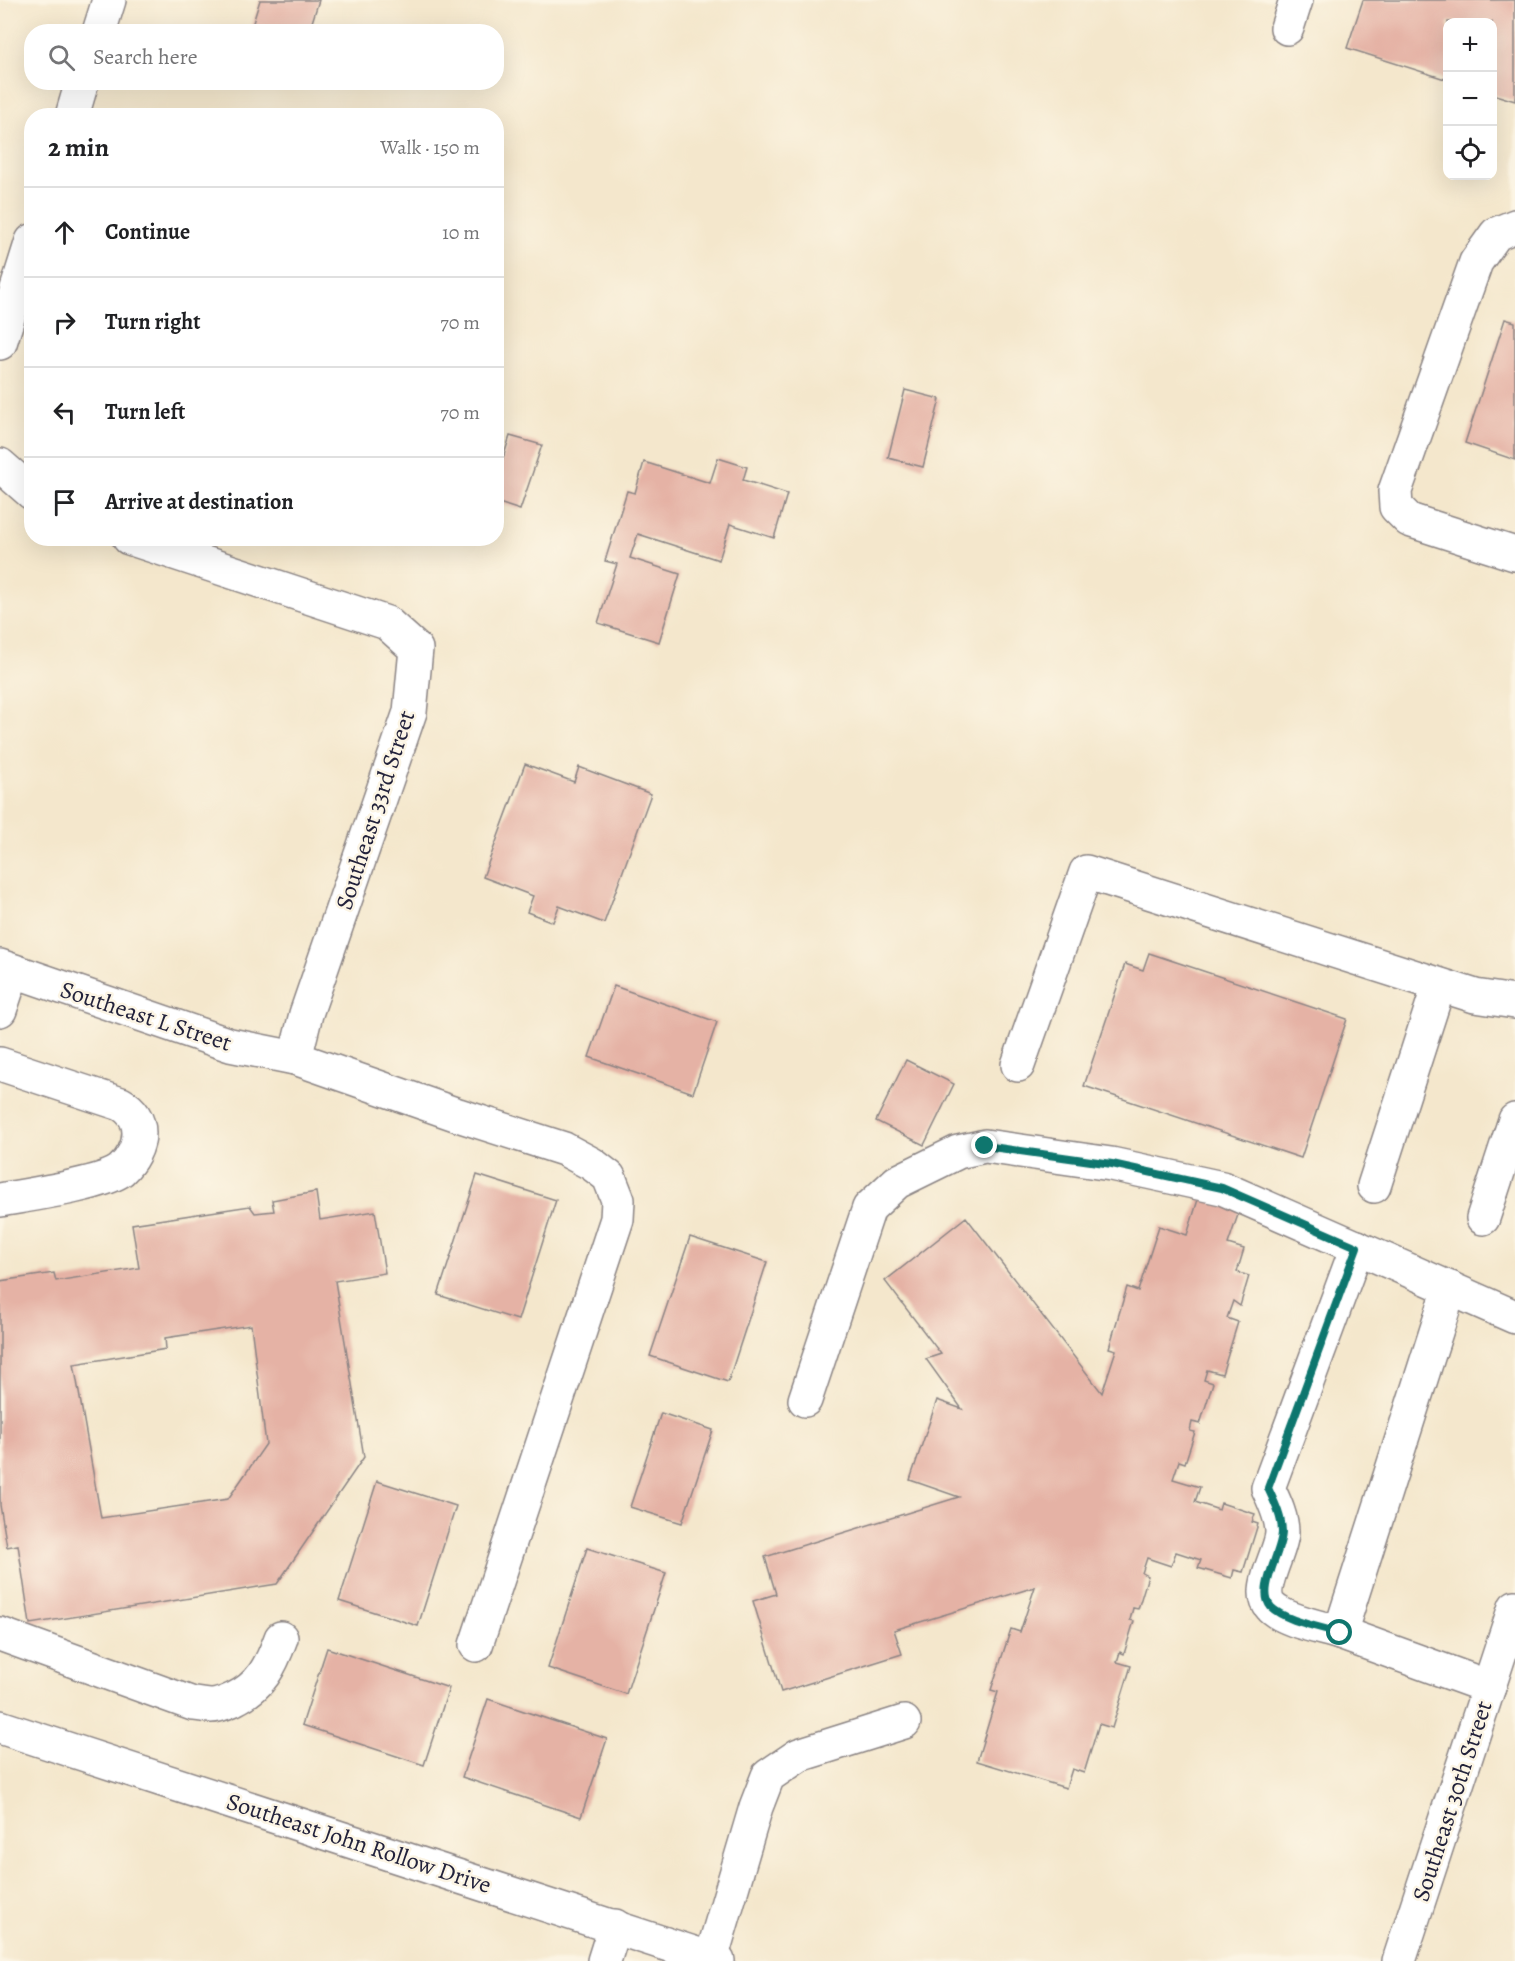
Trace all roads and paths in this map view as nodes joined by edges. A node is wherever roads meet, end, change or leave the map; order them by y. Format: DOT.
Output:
graph roads {
  1 [pos="109,0"];
  2 [pos="102,24"];
  3 [pos="80,90"];
  4 [pos="74,108"];
  5 [pos="1515,226"];
  6 [pos="18,256"];
  7 [pos="0,344"];
  8 [pos="0,465"];
  9 [pos="24,486"];
  10 [pos="153,546"];
  11 [pos="1515,554"];
  12 [pos="7,969"];
  13 [pos="1439,985"];
  14 [pos="1515,1002"];
  15 [pos="0,1011"];
  16 [pos="295,1058"];
  17 [pos="0,1064"];
  18 [pos="1018,1065"];
  19 [pos="1515,1120"];
  20 [pos="1374,1186"];
  21 [pos="0,1200"];
  22 [pos="1483,1218"];
  23 [pos="1357,1247"];
  24 [pos="1450,1288"];
  25 [pos="1515,1317"];
  26 [pos="805,1400"];
  27 [pos="1515,1607"];
  28 [pos="1340,1633"];
  29 [pos="0,1634"];
  30 [pos="281,1638"];
  31 [pos="476,1645"];
  32 [pos="1489,1687"];
  33 [pos="904,1722"];
  34 [pos="0,1727"];
  35 [pos="615,1926"];
  36 [pos="714,1960"];
  37 [pos="604,1961"];
  38 [pos="1400,1961"];
  1 -- 2 [label="street"];
  3 -- 4 [label="street"];
  5 -- 11 [label="street"];
  6 -- 7 [label="street"];
  8 -- 9 [label="street"];
  10 -- 16 [label="street, Southeast 33rd Street"];
  12 -- 15 [label="street"];
  12 -- 16 [label="street, Southeast L Street"];
  13 -- 14 [label="street"];
  13 -- 18 [label="street"];
  13 -- 20 [label="street"];
  16 -- 31 [label="street, Southeast L Street"];
  17 -- 21 [label="street"];
  19 -- 22 [label="street"];
  23 -- 24 [label="street"];
  23 -- 26 [label="street"];
  23 -- 28 [label="street"];
  24 -- 25 [label="street"];
  24 -- 28 [label="street"];
  27 -- 32 [label="street, Southeast 30th Street"];
  28 -- 32 [label="street"];
  29 -- 30 [label="street"];
  32 -- 38 [label="street, Southeast 30th Street"];
  33 -- 36 [label="street"];
  34 -- 35 [label="street, Southeast John Rollow Drive"];
  35 -- 36 [label="street, Southeast John Rollow Drive"];
  35 -- 37 [label="street"];
}
